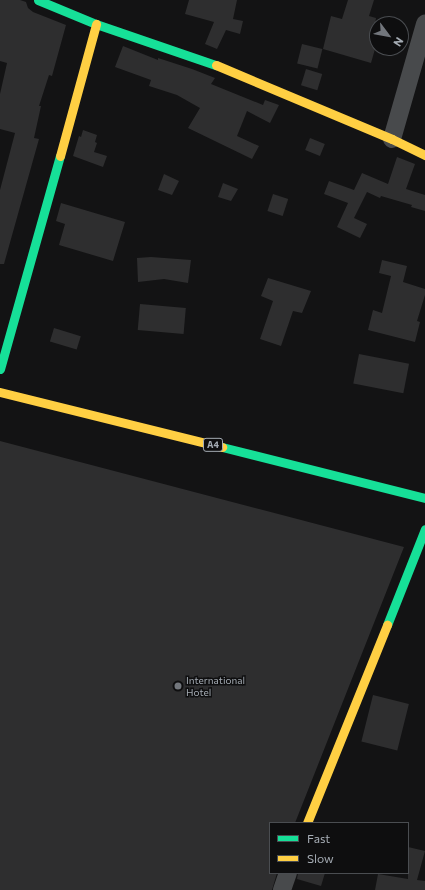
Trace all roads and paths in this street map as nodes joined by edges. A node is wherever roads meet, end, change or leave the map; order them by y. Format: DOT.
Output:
graph roads {
  1 [pos="38,0"];
  2 [pos="96,24"];
  3 [pos="425,24"];
  4 [pos="392,139"];
  5 [pos="425,155"];
  6 [pos="0,369"];
  7 [pos="0,392"];
  8 [pos="425,498"];
  9 [pos="425,529"];
  10 [pos="307,822"];
  11 [pos="288,874"];
  12 [pos="282,890"];
  1 -- 2 [label="main road"];
  2 -- 4 [label="main road"];
  2 -- 6 [label="main road"];
  3 -- 4 [label="street"];
  4 -- 5 [label="main road"];
  7 -- 8 [label="main road, A4"];
  9 -- 10 [label="main road"];
  11 -- 12 [label="street"];
}
